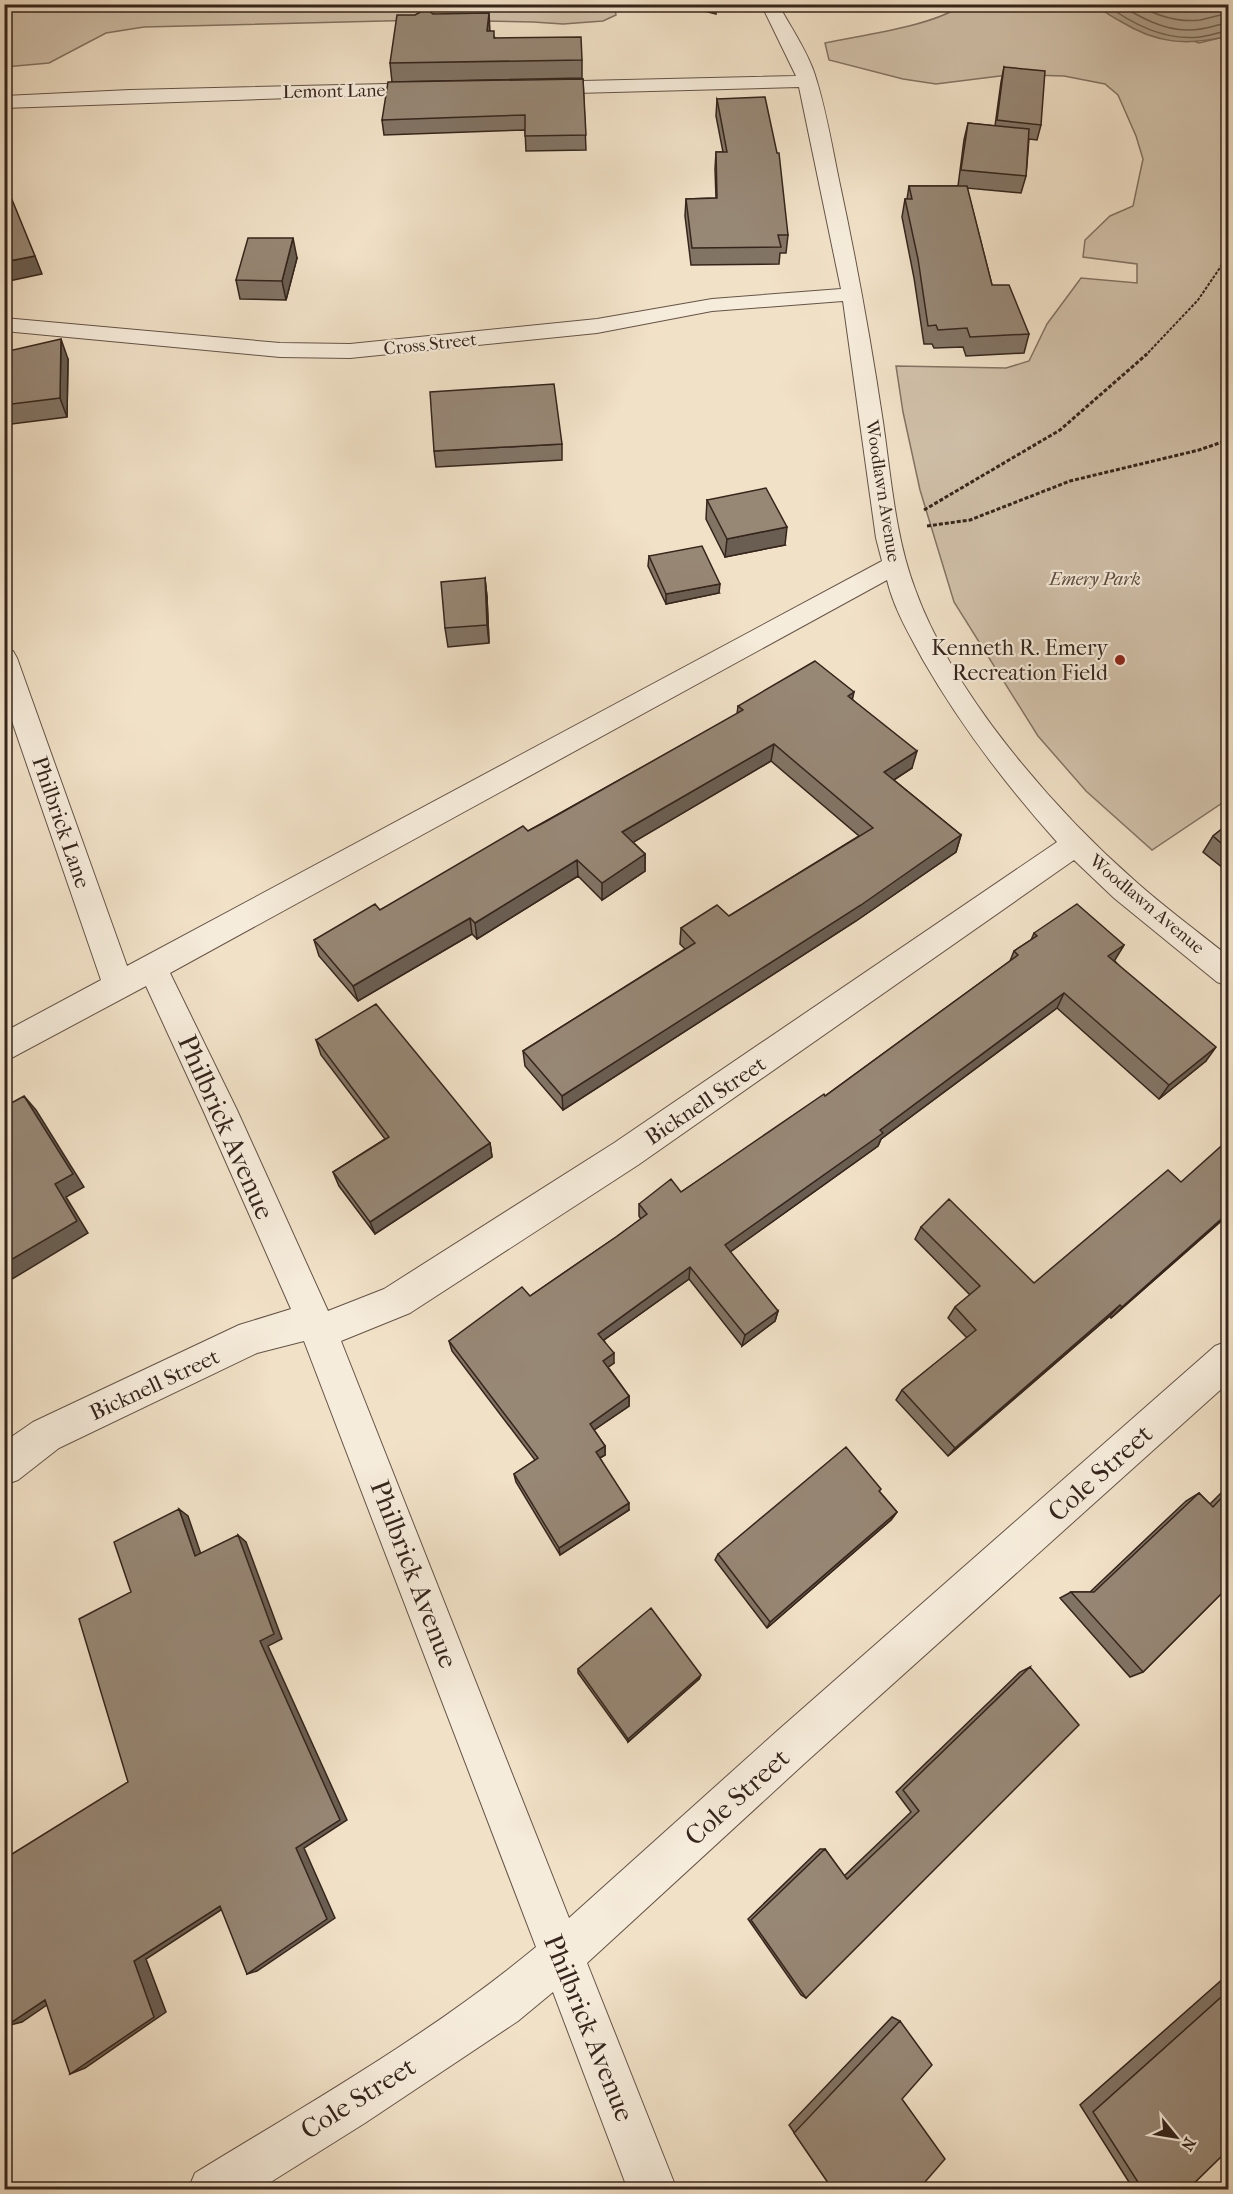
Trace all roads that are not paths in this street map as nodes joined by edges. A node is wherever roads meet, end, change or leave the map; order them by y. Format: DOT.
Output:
graph roads {
  1 [pos="769,4"];
  2 [pos="807,81"];
  3 [pos="516,88"];
  4 [pos="447,89"];
  5 [pos="4,102"];
  6 [pos="853,294"];
  7 [pos="4,324"];
  8 [pos="895,565"];
  9 [pos="4,658"];
  10 [pos="1076,844"];
  11 [pos="153,969"];
  12 [pos="1228,973"];
  13 [pos="119,987"];
  14 [pos="4,1048"];
  15 [pos="316,1326"];
  16 [pos="1228,1359"];
  17 [pos="4,1466"];
  18 [pos="561,1956"];
  19 [pos="212,2190"];
  20 [pos="653,2190"];
  1 -- 2 [label="street, Woodlawn Avenue"];
  2 -- 3 [label="street"];
  2 -- 6 [label="street, Woodlawn Avenue"];
  4 -- 5 [label="street, Lemont Lane"];
  6 -- 7 [label="street, Cross Street"];
  6 -- 8 [label="street, Woodlawn Avenue"];
  8 -- 10 [label="street, Woodlawn Avenue"];
  8 -- 11 [label="street"];
  9 -- 13 [label="street, Philbrick Lane"];
  10 -- 12 [label="street, Woodlawn Avenue"];
  10 -- 15 [label="street, Bicknell Street"];
  11 -- 13 [label="street"];
  11 -- 15 [label="street, Philbrick Avenue"];
  13 -- 14 [label="street"];
  15 -- 17 [label="street, Bicknell Street"];
  15 -- 18 [label="street, Philbrick Avenue"];
  16 -- 18 [label="street, Cole Street"];
  18 -- 19 [label="street, Cole Street"];
  18 -- 20 [label="street, Philbrick Avenue"];
}
